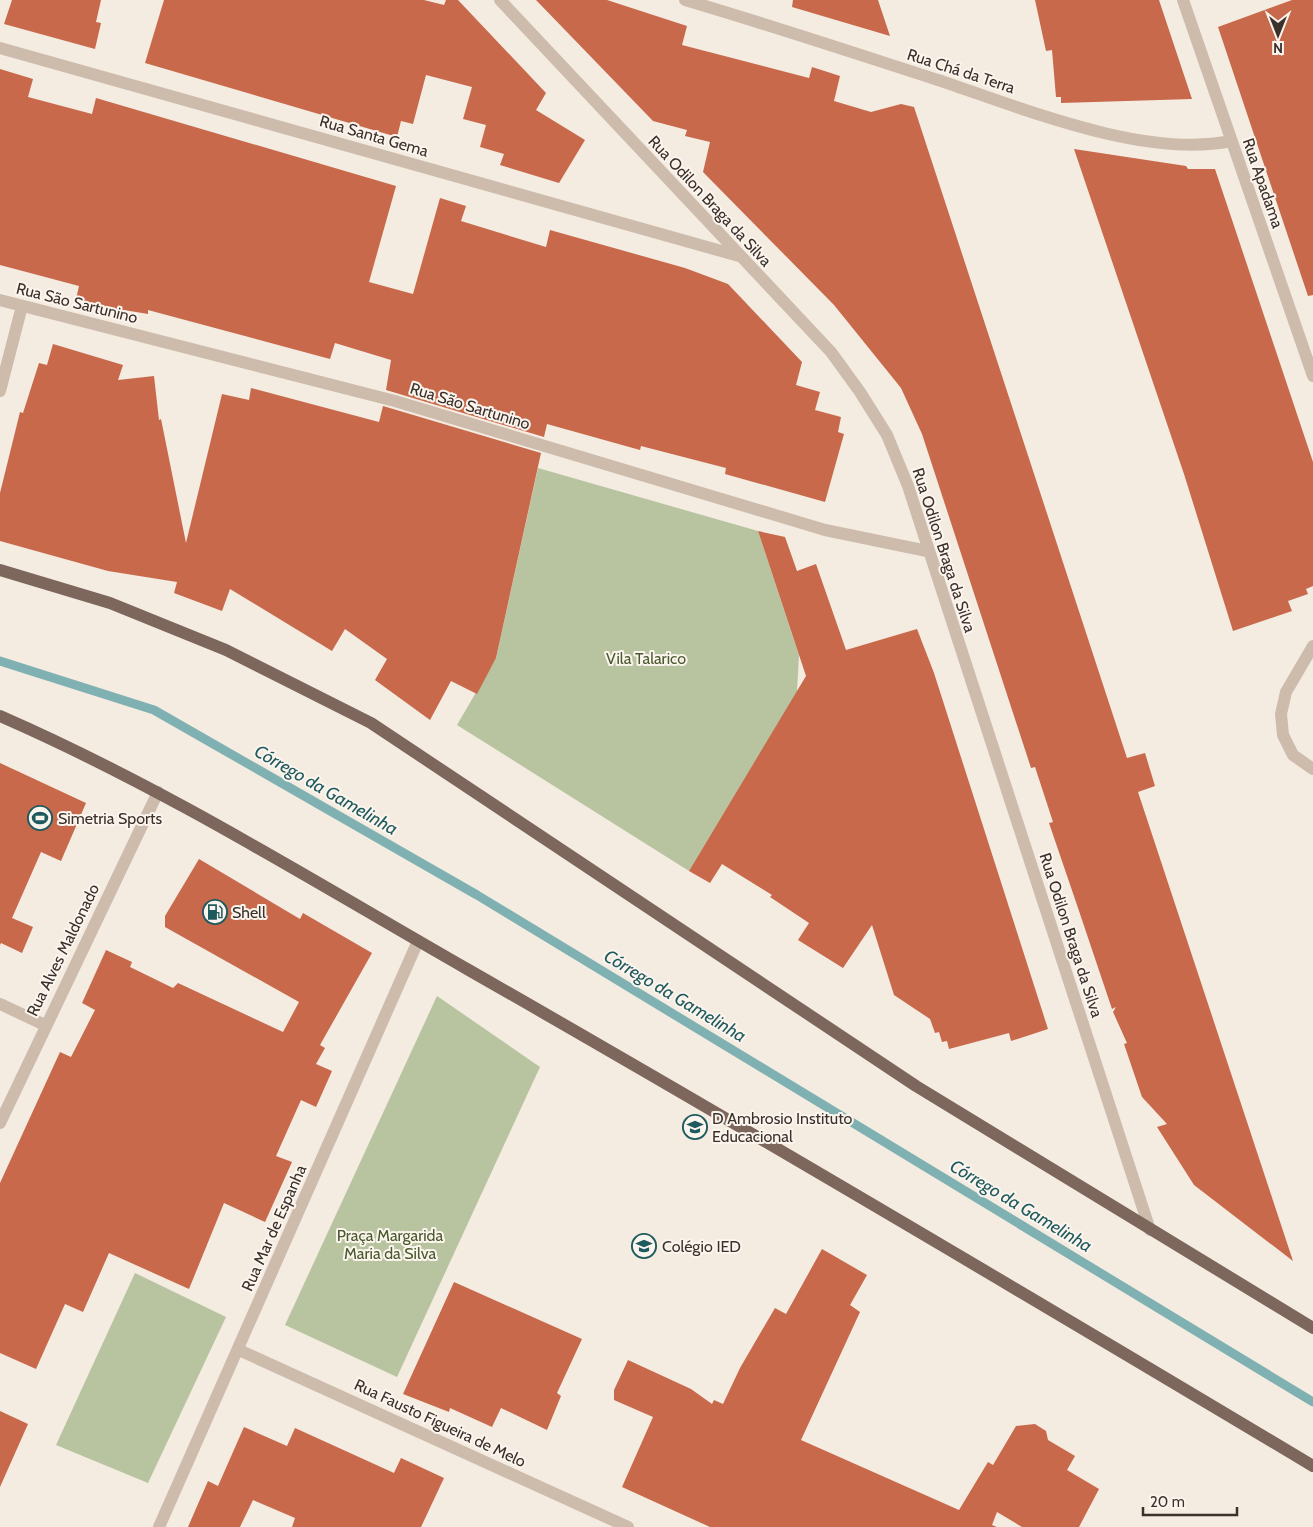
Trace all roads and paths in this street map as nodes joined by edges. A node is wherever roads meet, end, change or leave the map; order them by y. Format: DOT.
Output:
graph roads {
  1 [pos="500,0"];
  2 [pos="685,0"];
  3 [pos="1183,0"];
  4 [pos="0,48"];
  5 [pos="1231,141"];
  6 [pos="739,256"];
  7 [pos="0,300"];
  8 [pos="22,306"];
  9 [pos="1313,376"];
  10 [pos="0,391"];
  11 [pos="928,551"];
  12 [pos="0,570"];
  13 [pos="1313,646"];
  14 [pos="0,716"];
  15 [pos="1313,769"];
  16 [pos="158,792"];
  17 [pos="418,941"];
  18 [pos="0,1004"];
  19 [pos="45,1025"];
  20 [pos="0,1123"];
  21 [pos="1150,1230"];
  22 [pos="1313,1328"];
  23 [pos="239,1350"];
  24 [pos="1313,1466"];
  25 [pos="159,1527"];
  26 [pos="628,1527"];
  1 -- 6 [label="street, Rua Odilon Braga da Silva"];
  2 -- 5 [label="street, Rua Chá da Terra"];
  3 -- 5 [label="street, Rua Apadama"];
  4 -- 6 [label="street, Rua Santa Gema"];
  5 -- 9 [label="street, Rua Apadama"];
  6 -- 11 [label="street, Rua Odilon Braga da Silva"];
  7 -- 8 [label="street, Rua São Sartunino"];
  8 -- 10 [label="street"];
  8 -- 11 [label="street, Rua São Sartunino"];
  11 -- 21 [label="street, Rua Odilon Braga da Silva"];
  12 -- 21 [label="main road"];
  13 -- 15 [label="street"];
  14 -- 16 [label="main road"];
  16 -- 17 [label="main road"];
  16 -- 19 [label="street, Rua Alves Maldonado"];
  17 -- 23 [label="street, Rua Mar de Espanha"];
  17 -- 24 [label="main road"];
  18 -- 19 [label="street"];
  19 -- 20 [label="street, Rua Alves Maldonado"];
  21 -- 22 [label="main road"];
  23 -- 25 [label="street, Rua Mar de Espanha"];
  23 -- 26 [label="street, Rua Fausto Figueira de Melo"];
}
